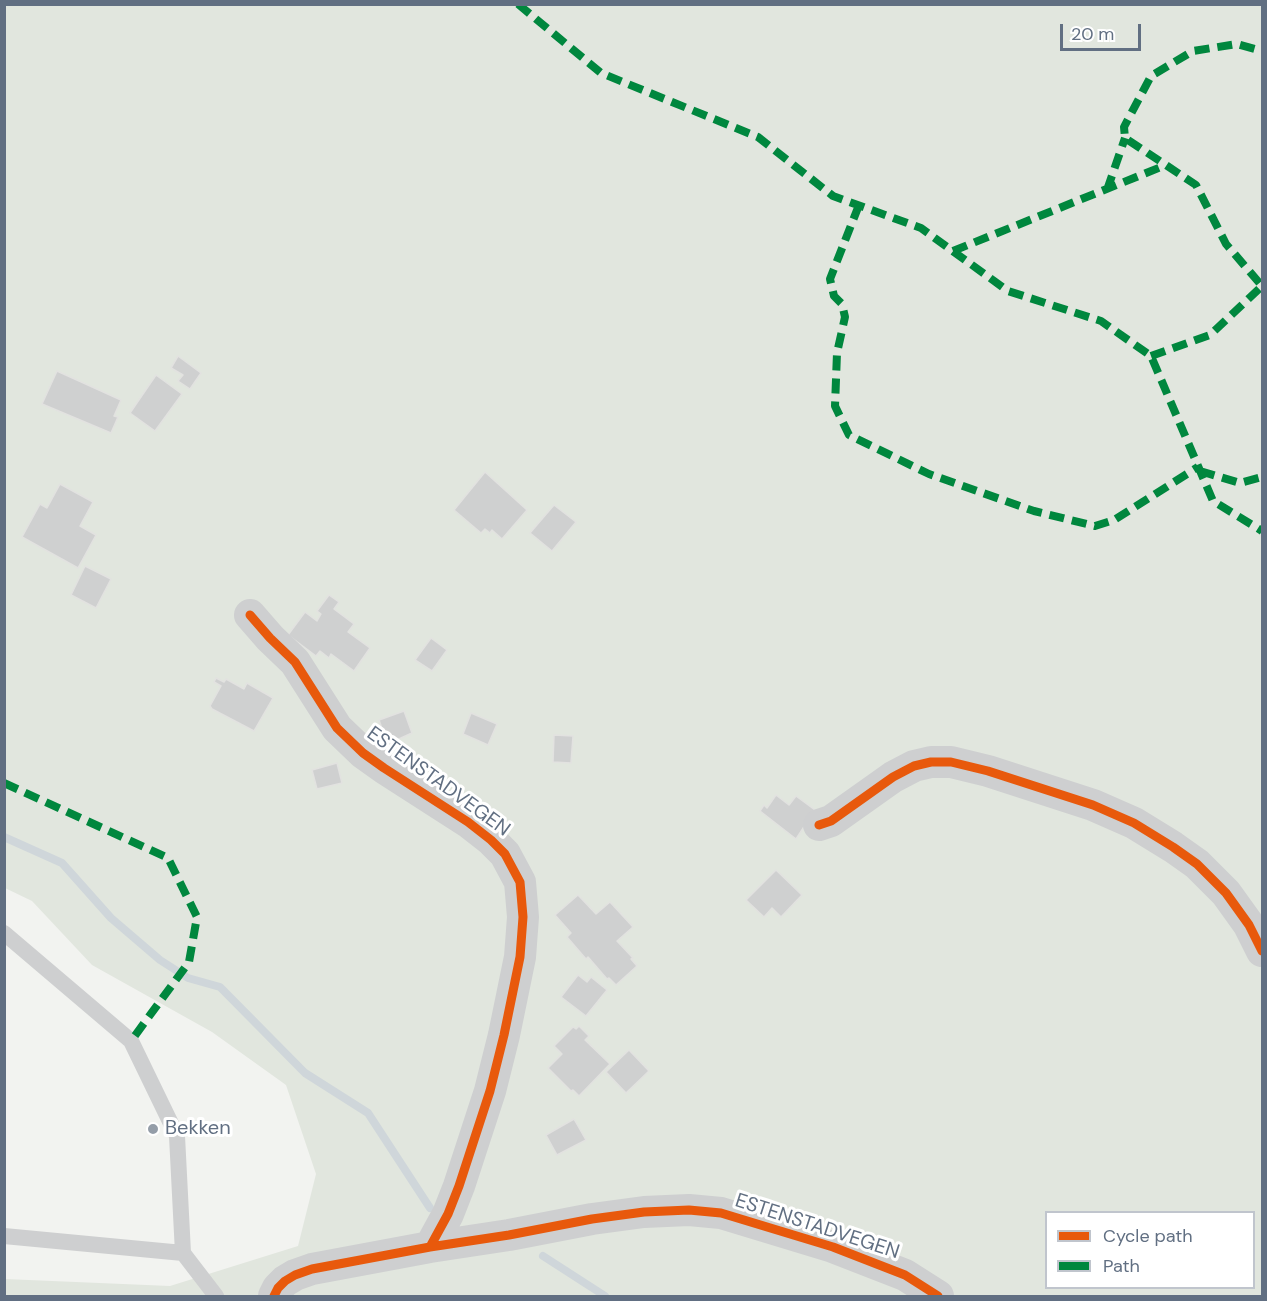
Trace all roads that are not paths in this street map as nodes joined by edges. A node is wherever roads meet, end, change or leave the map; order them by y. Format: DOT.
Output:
graph roads {
  1 [pos="250,615"];
  2 [pos="819,825"];
  3 [pos="4,933"];
  4 [pos="1263,951"];
  5 [pos="4,1236"];
  6 [pos="430,1247"];
  7 [pos="183,1253"];
  8 [pos="216,1296"];
  9 [pos="274,1296"];
  10 [pos="938,1296"];
  1 -- 6 [label="street, ESTENSTADVEGEN"];
  2 -- 4 [label="street"];
  3 -- 7 [label="lane"];
  5 -- 7 [label="lane"];
  6 -- 9 [label="street, ESTENSTADVEGEN"];
  6 -- 10 [label="street, ESTENSTADVEGEN"];
  7 -- 8 [label="lane"];
}
